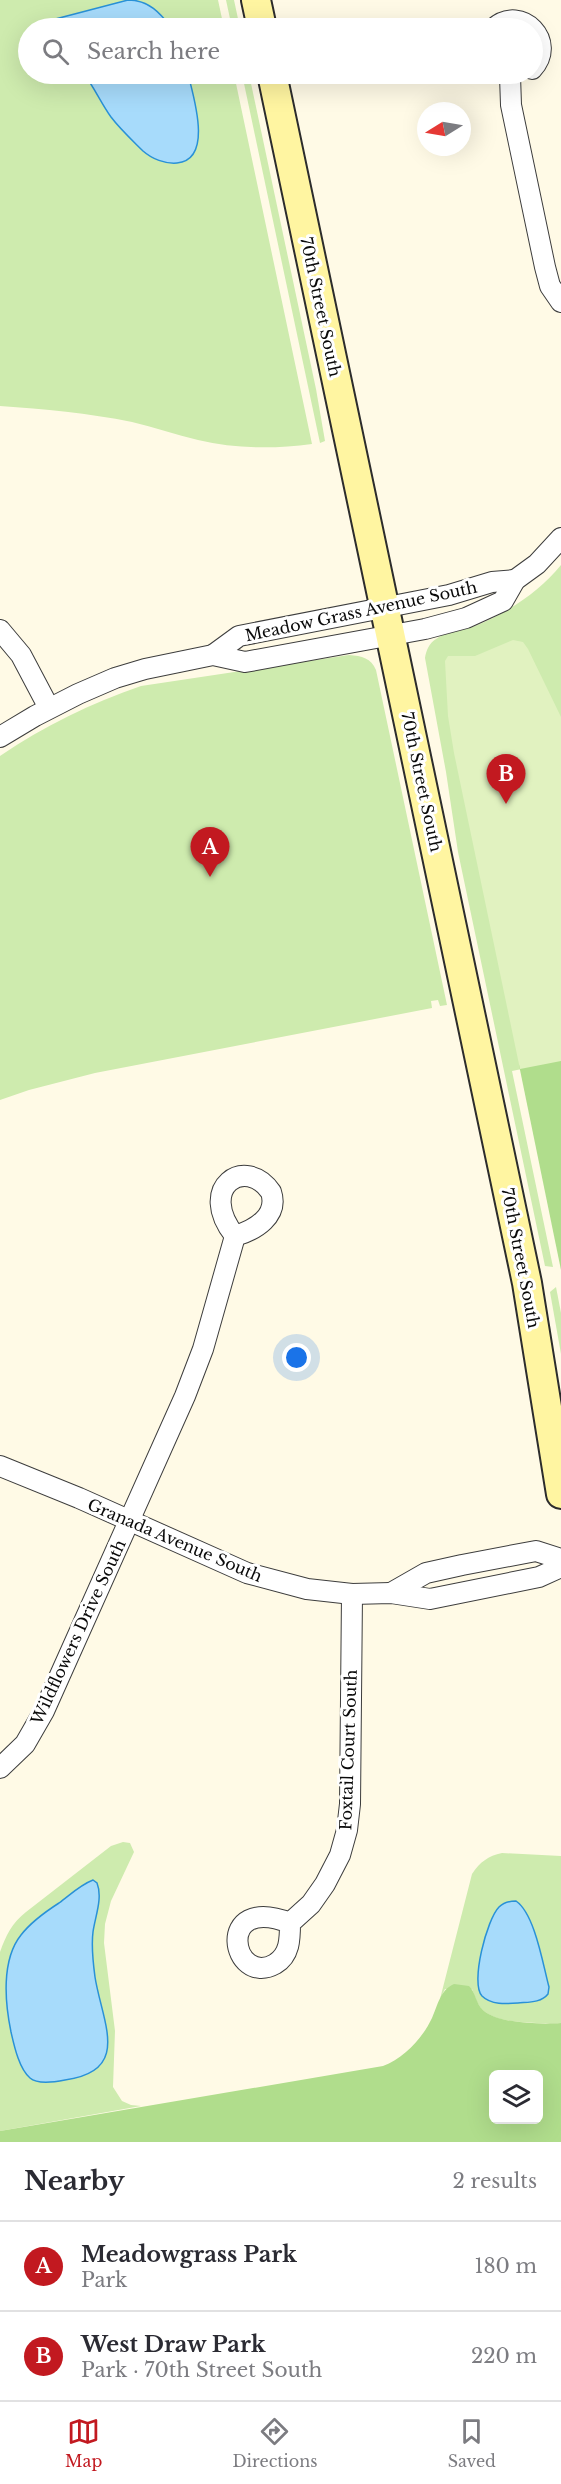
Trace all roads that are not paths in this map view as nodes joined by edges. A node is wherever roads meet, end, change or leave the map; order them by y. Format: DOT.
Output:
graph roads {
  1 [pos="256,0"];
  2 [pos="260,18"];
  3 [pos="274,84"];
  4 [pos="512,84"];
  5 [pos="561,302"];
  6 [pos="561,538"];
  7 [pos="515,580"];
  8 [pos="385,607"];
  9 [pos="0,630"];
  10 [pos="391,635"];
  11 [pos="213,655"];
  12 [pos="49,708"];
  13 [pos="0,737"];
  14 [pos="235,1236"];
  15 [pos="0,1466"];
  16 [pos="561,1494"];
  17 [pos="130,1521"];
  18 [pos="561,1559"];
  19 [pos="561,1567"];
  20 [pos="391,1593"];
  21 [pos="352,1594"];
  22 [pos="0,1768"];
  23 [pos="290,1923"];
  1 -- 2 [label="main road"];
  3 -- 8 [label="main road, 70th Street South"];
  4 -- 5 [label="street"];
  6 -- 7 [label="street, Meadow Grass Avenue South"];
  7 -- 8 [label="street, Meadow Grass Avenue South"];
  7 -- 10 [label="street, Meadow Grass Avenue South"];
  8 -- 10 [label="main road, 70th Street South"];
  8 -- 11 [label="street, Meadow Grass Avenue South"];
  9 -- 12 [label="street"];
  10 -- 11 [label="street, Meadow Grass Avenue South"];
  10 -- 16 [label="main road, 70th Street South"];
  11 -- 12 [label="street, Meadow Grass Avenue South"];
  12 -- 13 [label="street, Meadow Grass Avenue South"];
  14 -- 17 [label="street, Wildflowers Drive South"];
  15 -- 17 [label="street, Granada Avenue South"];
  17 -- 21 [label="street, Granada Avenue South"];
  17 -- 22 [label="street, Wildflowers Drive South"];
  18 -- 20 [label="street, Granada Avenue South"];
  19 -- 20 [label="street, Granada Avenue South"];
  20 -- 21 [label="street, Granada Avenue South"];
  21 -- 23 [label="street, Foxtail Court South"];
}
